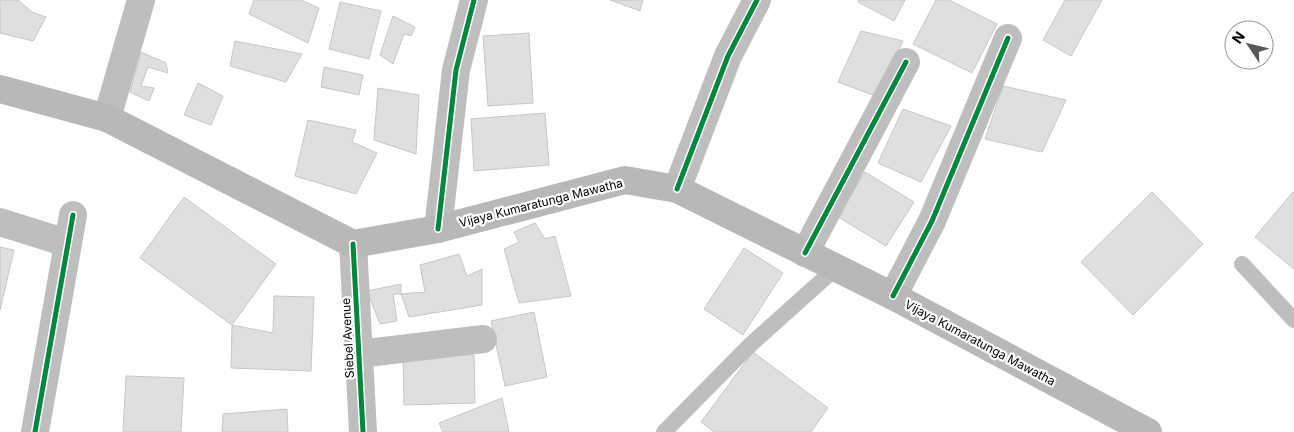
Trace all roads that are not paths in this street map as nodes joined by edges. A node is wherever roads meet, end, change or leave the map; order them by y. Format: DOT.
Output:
graph roads {
  1 [pos="141,0"];
  2 [pos="474,0"];
  3 [pos="757,0"];
  4 [pos="1008,38"];
  5 [pos="906,62"];
  6 [pos="0,89"];
  7 [pos="107,118"];
  8 [pos="677,188"];
  9 [pos="73,215"];
  10 [pos="0,222"];
  11 [pos="438,229"];
  12 [pos="67,242"];
  13 [pos="353,244"];
  14 [pos="805,253"];
  15 [pos="1242,264"];
  16 [pos="836,268"];
  17 [pos="892,296"];
  18 [pos="1294,320"];
  19 [pos="483,339"];
  20 [pos="360,354"];
  21 [pos="35,432"];
  22 [pos="363,432"];
  23 [pos="664,432"];
  24 [pos="1148,432"];
  1 -- 7 [label="street"];
  2 -- 11 [label="street"];
  3 -- 8 [label="street"];
  4 -- 17 [label="street"];
  5 -- 14 [label="street"];
  6 -- 7 [label="main road"];
  7 -- 13 [label="main road"];
  8 -- 11 [label="main road, Vijaya Kumaratunga Mawatha"];
  8 -- 14 [label="main road, Vijaya Kumaratunga Mawatha"];
  9 -- 12 [label="street"];
  10 -- 12 [label="street"];
  11 -- 13 [label="main road, Vijaya Kumaratunga Mawatha"];
  12 -- 21 [label="street"];
  13 -- 20 [label="street, Siebel Avenue"];
  14 -- 16 [label="main road, Vijaya Kumaratunga Mawatha"];
  15 -- 18 [label="lane"];
  16 -- 17 [label="main road, Vijaya Kumaratunga Mawatha"];
  16 -- 23 [label="lane"];
  17 -- 24 [label="main road, Vijaya Kumaratunga Mawatha"];
  19 -- 20 [label="street"];
  20 -- 22 [label="street, Siebel Avenue"];
}
